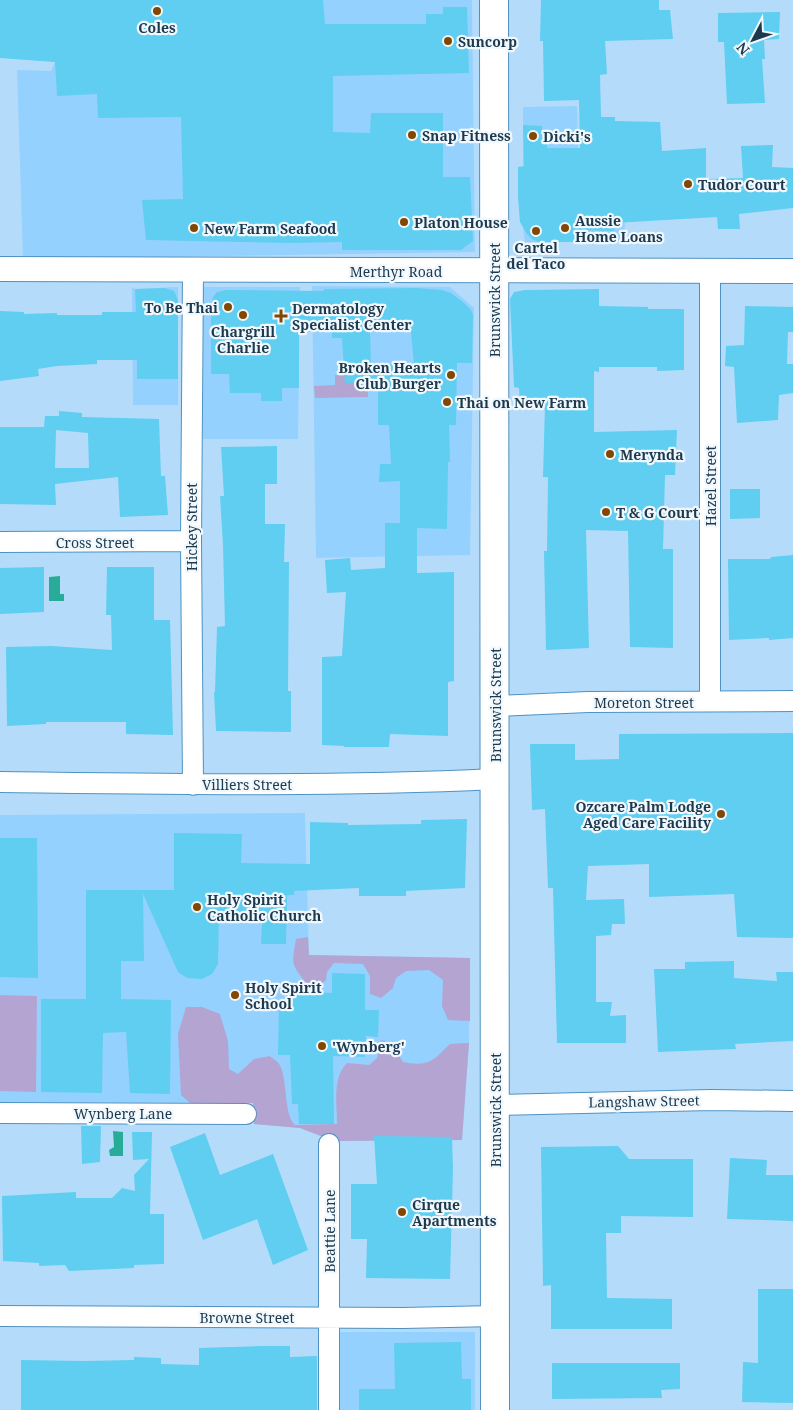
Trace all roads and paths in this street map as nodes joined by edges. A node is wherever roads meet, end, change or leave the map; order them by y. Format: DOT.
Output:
graph roads {
  1 [pos="494,0"];
  2 [pos="0,269"];
  3 [pos="194,270"];
  4 [pos="493,271"];
  5 [pos="710,271"];
  6 [pos="793,271"];
  7 [pos="0,542"];
  8 [pos="191,542"];
  9 [pos="710,701"];
  10 [pos="793,701"];
  11 [pos="495,706"];
  12 [pos="495,779"];
  13 [pos="0,782"];
  14 [pos="193,784"];
  15 [pos="793,1101"];
  16 [pos="495,1105"];
  17 [pos="0,1113"];
  18 [pos="246,1114"];
  19 [pos="329,1144"];
  20 [pos="0,1316"];
  21 [pos="495,1316"];
  22 [pos="329,1317"];
  23 [pos="329,1410"];
  24 [pos="495,1410"];
  1 -- 4 [label="main road, Brunswick Street"];
  2 -- 3 [label="street, Merthyr Road"];
  3 -- 4 [label="street, Merthyr Road"];
  3 -- 8 [label="street, Hickey Street"];
  4 -- 5 [label="street, Merthyr Road"];
  4 -- 11 [label="main road, Brunswick Street"];
  5 -- 6 [label="street, Merthyr Road"];
  5 -- 9 [label="street, Hazel Street"];
  7 -- 8 [label="street, Cross Street"];
  8 -- 14 [label="street, Hickey Street"];
  9 -- 10 [label="street, Moreton Street"];
  9 -- 11 [label="street, Moreton Street"];
  11 -- 12 [label="main road, Brunswick Street"];
  12 -- 14 [label="street, Villiers Street"];
  12 -- 16 [label="main road, Brunswick Street"];
  13 -- 14 [label="street, Villiers Street"];
  15 -- 16 [label="street, Langshaw Street"];
  16 -- 21 [label="main road, Brunswick Street"];
  17 -- 18 [label="street, Wynberg Lane"];
  19 -- 22 [label="street, Beattie Lane"];
  20 -- 22 [label="street, Browne Street"];
  21 -- 22 [label="street, Browne Street"];
  21 -- 24 [label="main road, Brunswick Street"];
  22 -- 23 [label="street, Beattie Lane"];
}
